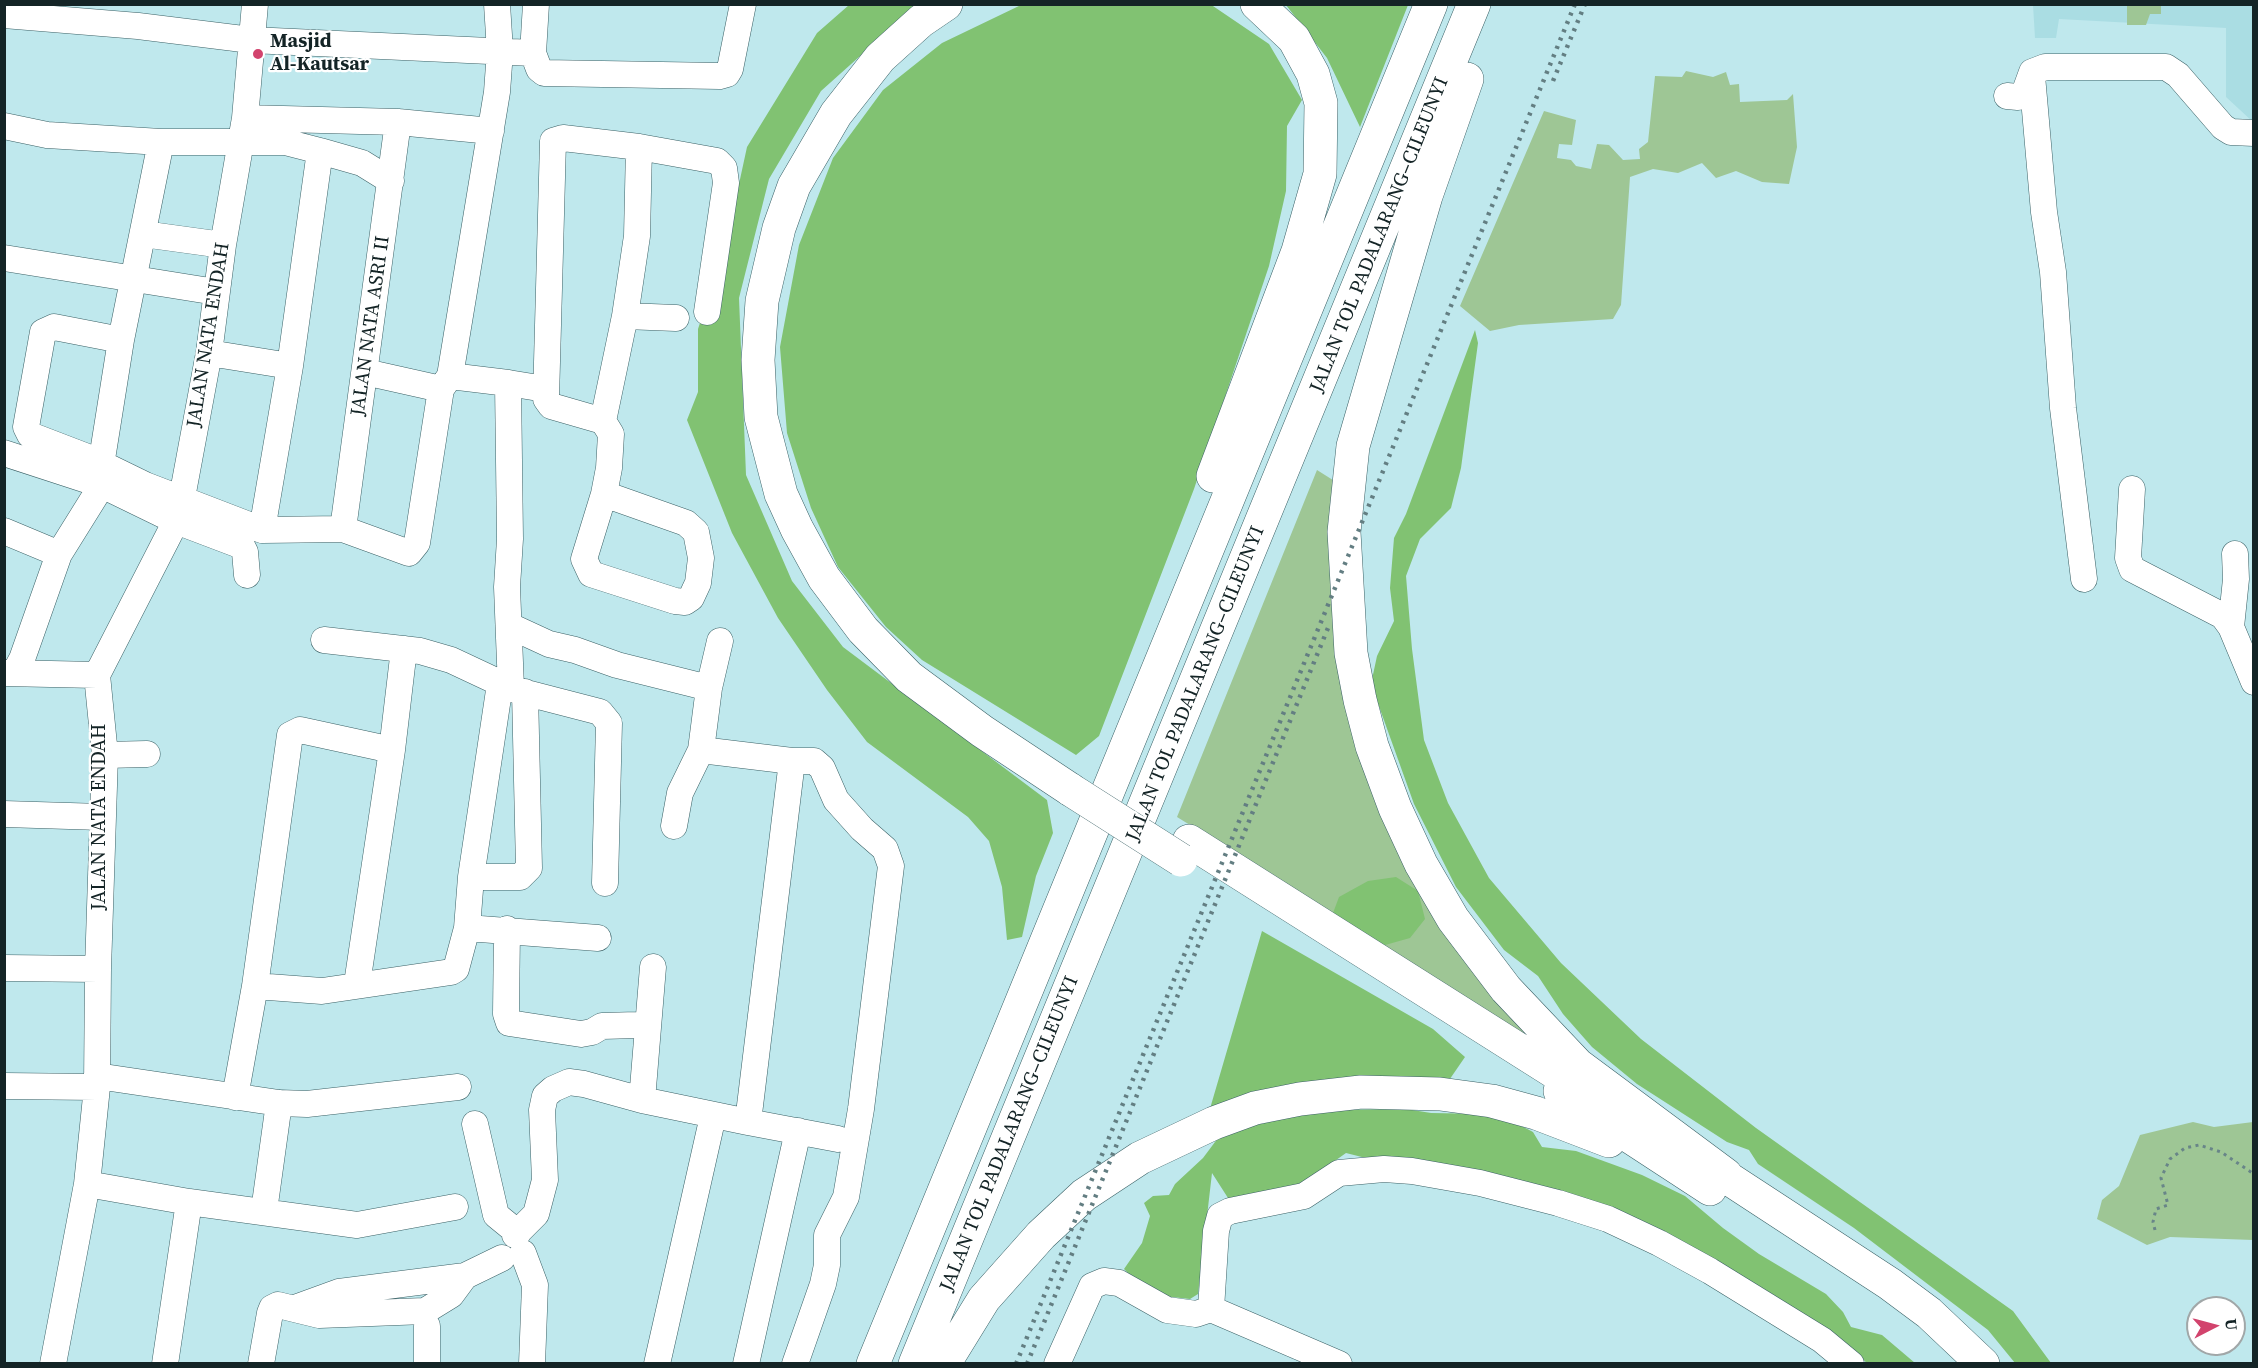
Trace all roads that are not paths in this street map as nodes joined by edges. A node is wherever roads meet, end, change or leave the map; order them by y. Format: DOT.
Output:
graph roads {
  1 [pos="255,4"];
  2 [pos="497,4"];
  3 [pos="536,4"];
  4 [pos="743,4"];
  5 [pos="946,4"];
  6 [pos="969,4"];
  7 [pos="1257,4"];
  8 [pos="1431,4"];
  9 [pos="1474,4"];
  10 [pos="1483,4"];
  11 [pos="4,15"];
  12 [pos="251,40"];
  13 [pos="500,51"];
  14 [pos="533,52"];
  15 [pos="2032,76"];
  16 [pos="2007,96"];
  17 [pos="398,122"];
  18 [pos="4,126"];
  19 [pos="243,130"];
  20 [pos="491,131"];
  21 [pos="2253,133"];
  22 [pos="161,142"];
  23 [pos="639,147"];
  24 [pos="320,151"];
  25 [pos="391,181"];
  26 [pos="142,234"];
  27 [pos="223,245"];
  28 [pos="4,258"];
  29 [pos="133,278"];
  30 [pos="216,292"];
  31 [pos="707,312"];
  32 [pos="625,315"];
  33 [pos="676,318"];
  34 [pos="121,340"];
  35 [pos="208,353"];
  36 [pos="290,366"];
  37 [pos="365,372"];
  38 [pos="445,382"];
  39 [pos="508,383"];
  40 [pos="544,389"];
  41 [pos="603,421"];
  42 [pos="4,453"];
  43 [pos="103,474"];
  44 [pos="2132,489"];
  45 [pos="604,494"];
  46 [pos="179,509"];
  47 [pos="343,529"];
  48 [pos="262,530"];
  49 [pos="4,531"];
  50 [pos="59,554"];
  51 [pos="2235,554"];
  52 [pos="246,575"];
  53 [pos="2084,579"];
  54 [pos="510,626"];
  55 [pos="2231,627"];
  56 [pos="324,640"];
  57 [pos="720,641"];
  58 [pos="404,649"];
  59 [pos="1157,670"];
  60 [pos="10,672"];
  61 [pos="97,675"];
  62 [pos="2253,682"];
  63 [pos="512,688"];
  64 [pos="709,688"];
  65 [pos="392,750"];
  66 [pos="701,750"];
  67 [pos="147,754"];
  68 [pos="105,755"];
  69 [pos="792,761"];
  70 [pos="1078,782"];
  71 [pos="4,814"];
  72 [pos="102,817"];
  73 [pos="674,826"];
  74 [pos="471,877"];
  75 [pos="605,883"];
  76 [pos="467,928"];
  77 [pos="507,929"];
  78 [pos="598,938"];
  79 [pos="653,967"];
  80 [pos="4,968"];
  81 [pos="98,969"];
  82 [pos="357,984"];
  83 [pos="255,986"];
  84 [pos="637,1025"];
  85 [pos="97,1081"];
  86 [pos="4,1086"];
  87 [pos="459,1087"];
  88 [pos="235,1097"];
  89 [pos="642,1100"];
  90 [pos="279,1103"];
  91 [pos="713,1116"];
  92 [pos="748,1122"];
  93 [pos="475,1124"];
  94 [pos="798,1131"];
  95 [pos="838,1139"];
  96 [pos="1712,1178"];
  97 [pos="87,1184"];
  98 [pos="189,1202"];
  99 [pos="455,1207"];
  100 [pos="264,1211"];
  101 [pos="514,1245"];
  102 [pos="1211,1309"];
  103 [pos="427,1326"];
  104 [pos="52,1364"];
  105 [pos="165,1364"];
  106 [pos="261,1364"];
  107 [pos="428,1364"];
  108 [pos="532,1364"];
  109 [pos="657,1364"];
  110 [pos="746,1364"];
  111 [pos="795,1364"];
  112 [pos="873,1364"];
  113 [pos="915,1364"];
  114 [pos="944,1364"];
  115 [pos="1057,1364"];
  116 [pos="1339,1364"];
  117 [pos="1851,1364"];
  118 [pos="1956,1364"];
  119 [pos="1983,1364"];
  1 -- 12 [label="street, JALAN NATA ENDAH"];
  2 -- 13 [label="street"];
  3 -- 14 [label="street"];
  4 -- 14 [label="street"];
  5 -- 70 [label="highway"];
  6 -- 70 [label="highway"];
  7 -- 59 [label="highway"];
  8 -- 59 [label="highway, JALAN TOL PADALARANG–CILEUNYI"];
  9 -- 113 [label="highway, JALAN TOL PADALARANG–CILEUNYI"];
  10 -- 96 [label="highway"];
  11 -- 12 [label="street"];
  12 -- 13 [label="street"];
  12 -- 19 [label="street, JALAN NATA ENDAH"];
  13 -- 14 [label="street"];
  13 -- 20 [label="street"];
  15 -- 16 [label="street"];
  15 -- 21 [label="street"];
  15 -- 53 [label="street"];
  17 -- 19 [label="street"];
  17 -- 20 [label="street"];
  17 -- 25 [label="street, JALAN NATA ASRI II"];
  18 -- 22 [label="street"];
  19 -- 22 [label="street"];
  19 -- 24 [label="street"];
  19 -- 27 [label="street, JALAN NATA ENDAH"];
  20 -- 38 [label="street"];
  22 -- 26 [label="street"];
  23 -- 31 [label="street"];
  23 -- 32 [label="street"];
  23 -- 40 [label="street"];
  24 -- 25 [label="street"];
  24 -- 36 [label="street"];
  25 -- 37 [label="street, JALAN NATA ASRI II"];
  26 -- 27 [label="street"];
  26 -- 29 [label="street"];
  27 -- 30 [label="street, JALAN NATA ENDAH"];
  28 -- 29 [label="street"];
  29 -- 30 [label="street"];
  29 -- 34 [label="street"];
  30 -- 35 [label="street, JALAN NATA ENDAH"];
  32 -- 33 [label="street"];
  32 -- 41 [label="street"];
  34 -- 43 [label="street"];
  34 -- 43 [label="street"];
  35 -- 36 [label="street"];
  35 -- 46 [label="street, JALAN NATA ENDAH"];
  36 -- 48 [label="street"];
  37 -- 38 [label="street"];
  37 -- 47 [label="street, JALAN NATA ASRI II"];
  38 -- 39 [label="street"];
  38 -- 47 [label="street"];
  39 -- 40 [label="street"];
  39 -- 54 [label="street"];
  40 -- 41 [label="street"];
  41 -- 45 [label="street"];
  42 -- 43 [label="street"];
  43 -- 46 [label="street"];
  43 -- 50 [label="street"];
  44 -- 55 [label="street"];
  45 -- 45 [label="street"];
  46 -- 48 [label="street"];
  46 -- 52 [label="street"];
  46 -- 61 [label="street, JALAN NATA ENDAH"];
  47 -- 48 [label="street"];
  49 -- 50 [label="street"];
  50 -- 60 [label="street"];
  51 -- 55 [label="street"];
  54 -- 63 [label="street"];
  54 -- 64 [label="street"];
  55 -- 62 [label="street"];
  56 -- 58 [label="street"];
  57 -- 64 [label="street"];
  58 -- 63 [label="street"];
  58 -- 65 [label="street"];
  59 -- 112 [label="highway, JALAN TOL PADALARANG–CILEUNYI"];
  60 -- 61 [label="street"];
  61 -- 68 [label="street, JALAN NATA ENDAH"];
  63 -- 74 [label="street"];
  63 -- 74 [label="street"];
  63 -- 75 [label="street"];
  64 -- 66 [label="street"];
  65 -- 82 [label="street"];
  65 -- 83 [label="street"];
  66 -- 69 [label="street"];
  66 -- 73 [label="street"];
  67 -- 68 [label="street"];
  68 -- 72 [label="street, JALAN NATA ENDAH"];
  69 -- 92 [label="street"];
  69 -- 111 [label="street"];
  70 -- 96 [label="highway, bridge"];
  71 -- 72 [label="street"];
  72 -- 81 [label="street, JALAN NATA ENDAH"];
  74 -- 76 [label="street"];
  76 -- 77 [label="street"];
  76 -- 82 [label="street"];
  77 -- 78 [label="street"];
  77 -- 84 [label="street"];
  79 -- 89 [label="street"];
  80 -- 81 [label="street"];
  81 -- 85 [label="street, JALAN NATA ENDAH"];
  82 -- 83 [label="street"];
  83 -- 88 [label="street"];
  85 -- 86 [label="street"];
  85 -- 88 [label="street"];
  85 -- 97 [label="street, JALAN NATA ENDAH"];
  87 -- 90 [label="street"];
  88 -- 90 [label="street"];
  89 -- 91 [label="street"];
  89 -- 101 [label="street"];
  90 -- 100 [label="street"];
  91 -- 92 [label="street"];
  91 -- 109 [label="street"];
  92 -- 94 [label="street"];
  93 -- 101 [label="street"];
  94 -- 95 [label="street"];
  94 -- 110 [label="street"];
  96 -- 114 [label="highway"];
  96 -- 118 [label="highway"];
  96 -- 119 [label="highway"];
  97 -- 98 [label="street"];
  97 -- 104 [label="street, JALAN NATA ENDAH"];
  98 -- 100 [label="street"];
  98 -- 105 [label="street"];
  99 -- 100 [label="street"];
  101 -- 106 [label="street"];
  101 -- 108 [label="street"];
  102 -- 115 [label="street"];
  102 -- 116 [label="street"];
  102 -- 117 [label="street"];
  103 -- 107 [label="street"];
}
